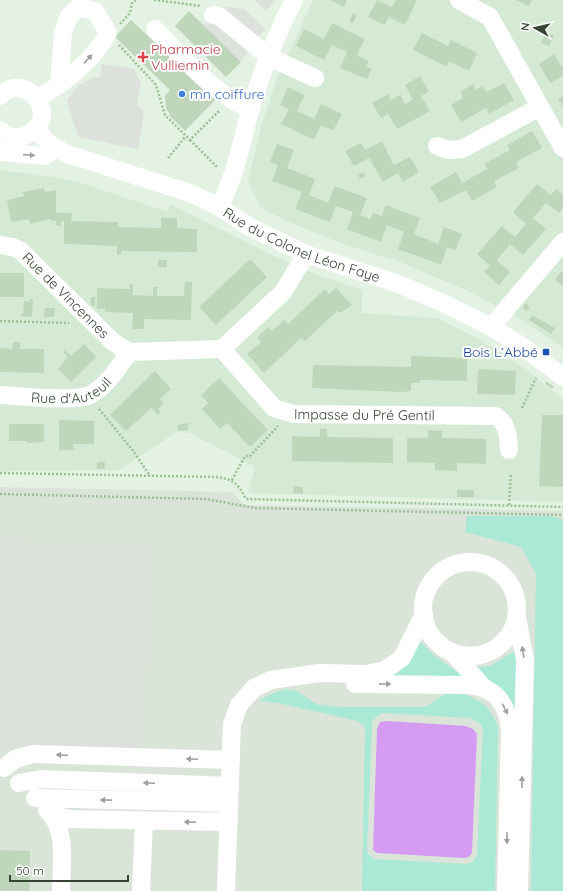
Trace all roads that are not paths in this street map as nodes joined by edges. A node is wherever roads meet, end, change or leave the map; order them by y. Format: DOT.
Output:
graph roads {
  1 [pos="294,0"];
  2 [pos="459,0"];
  3 [pos="213,15"];
  4 [pos="155,29"];
  5 [pos="269,57"];
  6 [pos="315,78"];
  7 [pos="59,85"];
  8 [pos="1,90"];
  9 [pos="37,98"];
  10 [pos="540,107"];
  11 [pos="251,110"];
  12 [pos="36,128"];
  13 [pos="2,134"];
  14 [pos="437,146"];
  15 [pos="563,148"];
  16 [pos="56,149"];
  17 [pos="0,152"];
  18 [pos="219,207"];
  19 [pos="563,242"];
  20 [pos="0,245"];
  21 [pos="306,254"];
  22 [pos="491,327"];
  23 [pos="222,349"];
  24 [pos="130,352"];
  25 [pos="563,377"];
  26 [pos="0,395"];
  27 [pos="509,450"];
  28 [pos="424,614"];
  29 [pos="517,617"];
  30 [pos="452,652"];
  31 [pos="290,678"];
  32 [pos="486,689"];
  33 [pos="230,760"];
  34 [pos="2,767"];
  35 [pos="19,782"];
  36 [pos="230,795"];
  37 [pos="35,798"];
  38 [pos="53,815"];
  39 [pos="144,821"];
  40 [pos="229,822"];
  41 [pos="61,891"];
  42 [pos="141,891"];
  43 [pos="226,891"];
  44 [pos="506,891"];
  45 [pos="519,891"];
  1 -- 5 [label="street"];
  2 -- 10 [label="street"];
  3 -- 5 [label="street"];
  4 -- 11 [label="street"];
  5 -- 6 [label="street"];
  5 -- 11 [label="street"];
  7 -- 7 [label="street, one-way"];
  7 -- 9 [label="street"];
  8 -- 9 [label="street"];
  9 -- 12 [label="street"];
  10 -- 14 [label="street"];
  10 -- 15 [label="street"];
  11 -- 18 [label="street"];
  12 -- 13 [label="street"];
  12 -- 16 [label="street, Rue du Colonel Léon Faye"];
  17 -- 16 [label="street, one-way"];
  16 -- 18 [label="street, Rue du Colonel Léon Faye"];
  18 -- 21 [label="street, Rue du Colonel Léon Faye"];
  19 -- 22 [label="street"];
  20 -- 24 [label="street, Rue de Vincennes"];
  21 -- 22 [label="street, Rue du Colonel Léon Faye"];
  21 -- 23 [label="street"];
  22 -- 25 [label="street, Rue du Colonel Léon Faye"];
  23 -- 24 [label="street"];
  23 -- 27 [label="street, Impasse du Pré Gentil"];
  24 -- 26 [label="street, Rue d'Auteuil"];
  28 -- 29 [label="street"];
  28 -- 30 [label="street"];
  28 -- 31 [label="street"];
  29 -- 30 [label="street"];
  45 -- 29 [label="street, one-way"];
  30 -- 32 [label="street"];
  31 -- 32 [label="street, one-way"];
  31 -- 33 [label="street"];
  32 -- 44 [label="street, one-way"];
  33 -- 34 [label="street, one-way"];
  33 -- 36 [label="street"];
  34 -- 35 [label="street"];
  36 -- 35 [label="street, one-way"];
  35 -- 37 [label="street"];
  36 -- 37 [label="street, one-way"];
  36 -- 40 [label="street"];
  37 -- 38 [label="street"];
  38 -- 39 [label="street"];
  38 -- 41 [label="street"];
  40 -- 39 [label="street, one-way"];
  39 -- 42 [label="street"];
  40 -- 43 [label="street"];
}
